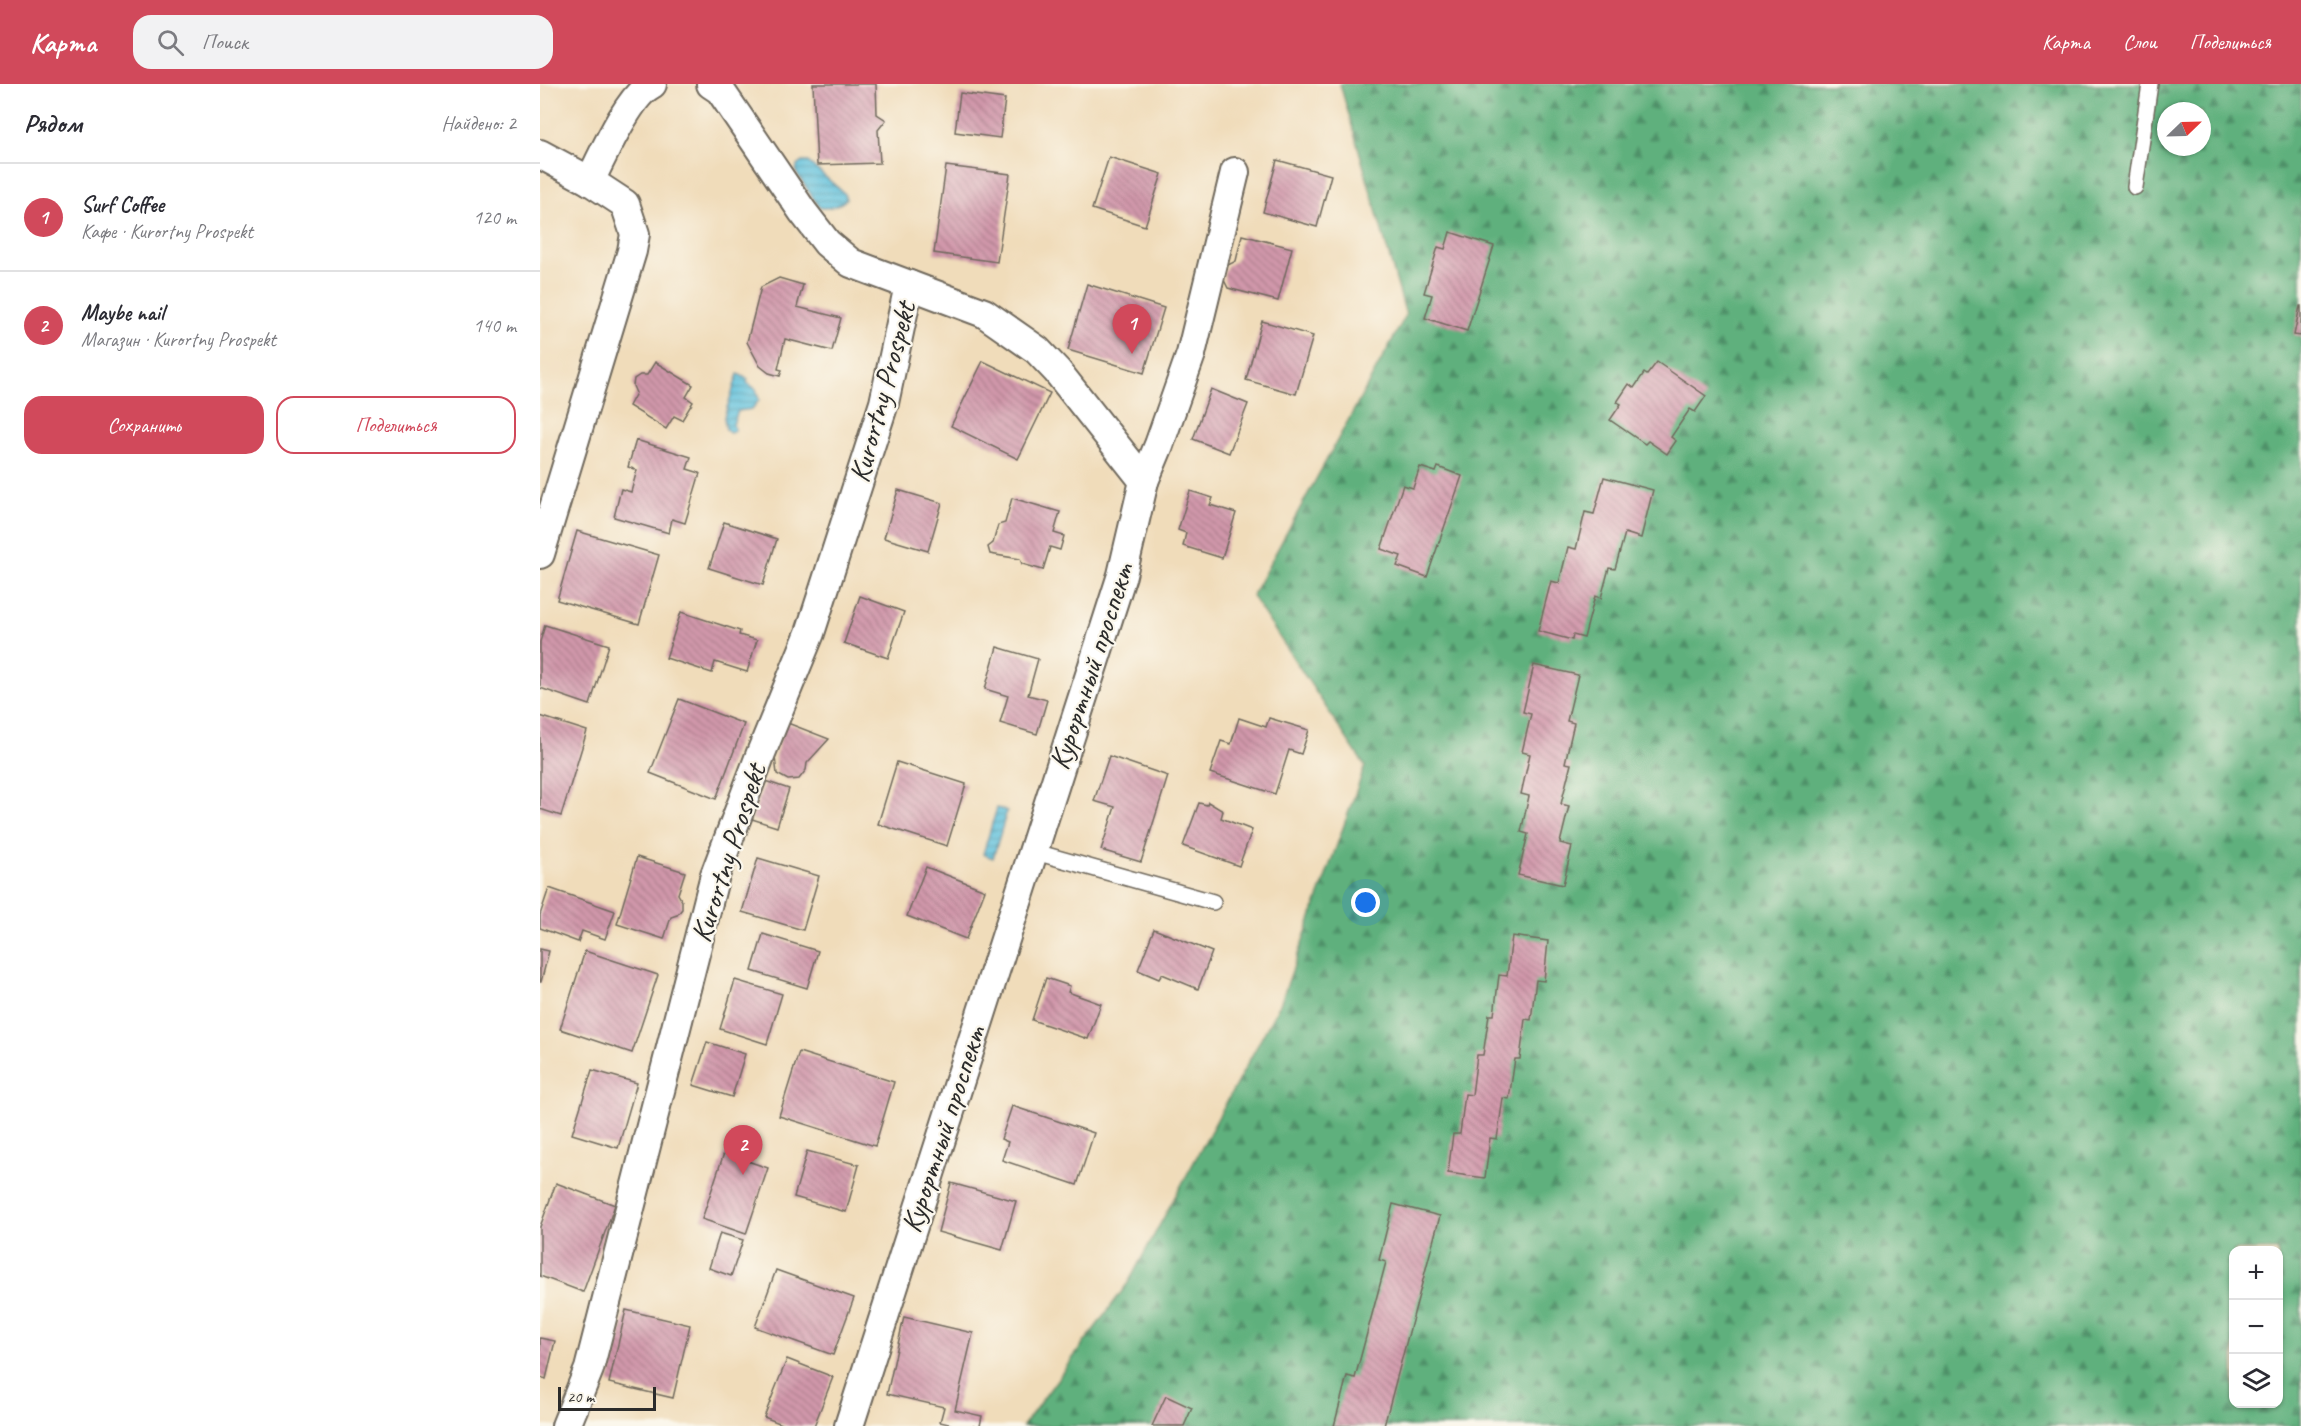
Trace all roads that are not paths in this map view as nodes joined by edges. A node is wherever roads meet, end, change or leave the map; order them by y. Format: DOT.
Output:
graph roads {
  1 [pos="652,84"];
  2 [pos="711,84"];
  3 [pos="2150,84"];
  4 [pos="540,154"];
  5 [pos="1235,172"];
  6 [pos="590,181"];
  7 [pos="2135,187"];
  8 [pos="909,285"];
  9 [pos="1144,481"];
  10 [pos="540,554"];
  11 [pos="1032,851"];
  12 [pos="1214,902"];
  13 [pos="566,1426"];
  14 [pos="849,1426"];
  1 -- 6 [label="street"];
  2 -- 8 [label="street"];
  3 -- 7 [label="lane"];
  4 -- 6 [label="street"];
  5 -- 9 [label="street"];
  6 -- 10 [label="street"];
  8 -- 9 [label="street"];
  8 -- 13 [label="street, Kurortny Prospekt"];
  9 -- 11 [label="street, Курортный проспект"];
  11 -- 12 [label="lane"];
  11 -- 14 [label="street, Курортный проспект"];
}
